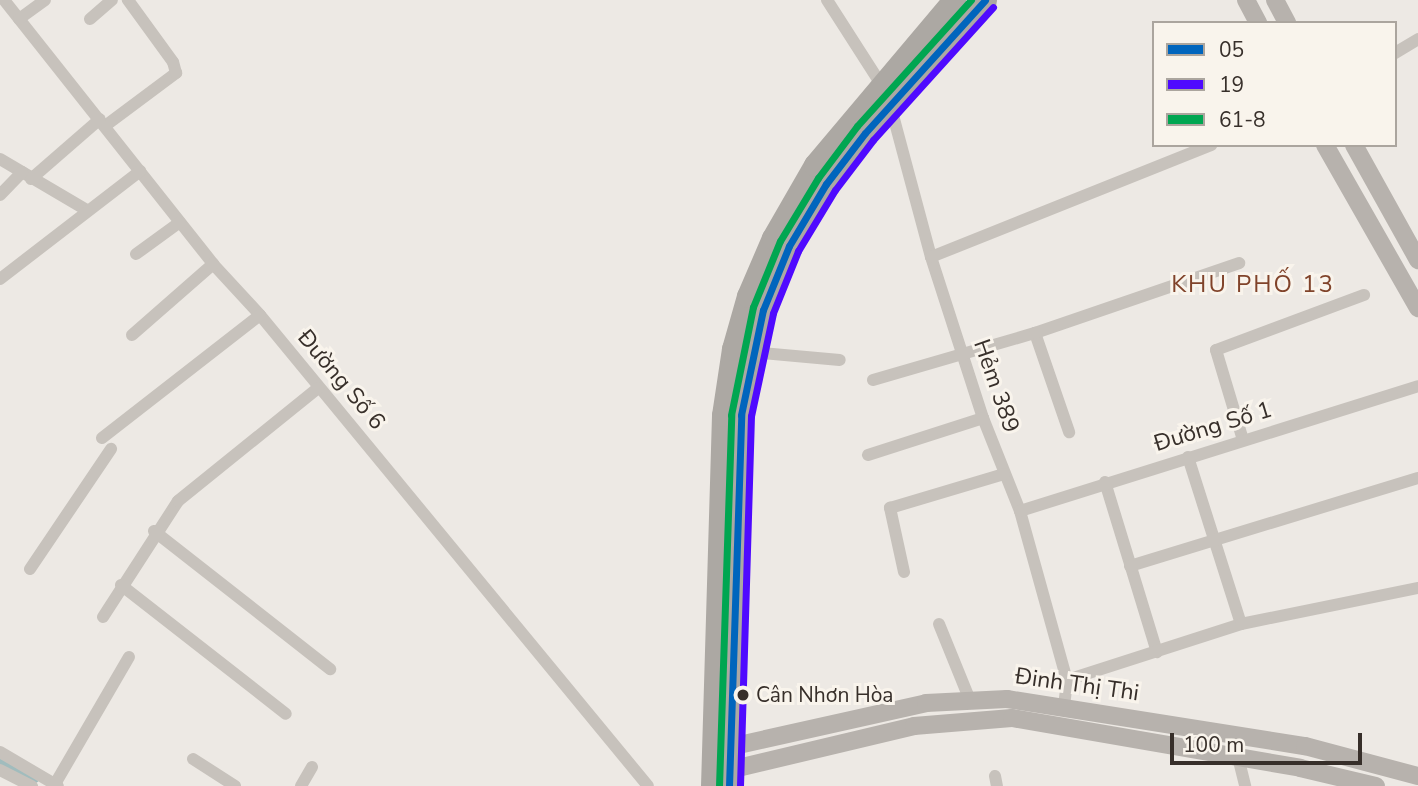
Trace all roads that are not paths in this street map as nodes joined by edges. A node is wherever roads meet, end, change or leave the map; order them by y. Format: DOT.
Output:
graph roads {
  1 [pos="4,0"];
  2 [pos="46,0"];
  3 [pos="112,0"];
  4 [pos="128,0"];
  5 [pos="827,0"];
  6 [pos="954,0"];
  7 [pos="985,0"];
  8 [pos="1246,0"];
  9 [pos="1275,0"];
  10 [pos="19,19"];
  11 [pos="90,19"];
  12 [pos="1257,21"];
  13 [pos="1286,21"];
  14 [pos="1418,39"];
  15 [pos="1397,52"];
  16 [pos="886,94"];
  17 [pos="102,122"];
  18 [pos="1206,147"];
  19 [pos="1326,147"];
  20 [pos="1355,147"];
  21 [pos="0,159"];
  22 [pos="141,171"];
  23 [pos="26,175"];
  24 [pos="0,195"];
  25 [pos="85,209"];
  26 [pos="180,222"];
  27 [pos="136,254"];
  28 [pos="931,257"];
  29 [pos="1418,260"];
  30 [pos="1239,263"];
  31 [pos="214,264"];
  32 [pos="0,279"];
  33 [pos="1364,295"];
  34 [pos="1418,308"];
  35 [pos="260,314"];
  36 [pos="1035,333"];
  37 [pos="132,335"];
  38 [pos="751,352"];
  39 [pos="962,354"];
  40 [pos="840,360"];
  41 [pos="873,380"];
  42 [pos="1418,386"];
  43 [pos="318,388"];
  44 [pos="983,418"];
  45 [pos="1069,432"];
  46 [pos="102,438"];
  47 [pos="1243,440"];
  48 [pos="111,449"];
  49 [pos="868,455"];
  50 [pos="1188,457"];
  51 [pos="1004,474"];
  52 [pos="1418,478"];
  53 [pos="1105,482"];
  54 [pos="1020,511"];
  55 [pos="154,531"];
  56 [pos="1214,540"];
  57 [pos="1130,566"];
  58 [pos="30,569"];
  59 [pos="904,572"];
  60 [pos="121,585"];
  61 [pos="1418,588"];
  62 [pos="103,617"];
  63 [pos="939,624"];
  64 [pos="1241,624"];
  65 [pos="1157,652"];
  66 [pos="129,657"];
  67 [pos="330,669"];
  68 [pos="1067,680"];
  69 [pos="969,698"];
  70 [pos="1064,706"];
  71 [pos="286,714"];
  72 [pos="0,752"];
  73 [pos="1238,757"];
  74 [pos="193,759"];
  75 [pos="312,767"];
  76 [pos="0,769"];
  77 [pos="721,769"];
  78 [pos="1418,776"];
  79 [pos="227,784"];
  80 [pos="57,785"];
  81 [pos="32,786"];
  82 [pos="300,786"];
  83 [pos="648,786"];
  84 [pos="1245,786"];
  85 [pos="1376,786"];
  1 -- 10 [label="street, Đường Số 6"];
  2 -- 10 [label="street"];
  3 -- 11 [label="street"];
  4 -- 17 [label="street"];
  5 -- 16 [label="street, Hẻm 389"];
  6 -- 16 [label="highway"];
  7 -- 16 [label="highway"];
  8 -- 12 [label="street"];
  9 -- 13 [label="street"];
  10 -- 17 [label="street, Đường Số 6"];
  14 -- 15 [label="street"];
  16 -- 28 [label="street, Hẻm 389"];
  16 -- 38 [label="highway"];
  16 -- 77 [label="highway"];
  17 -- 22 [label="street, Đường Số 6"];
  17 -- 23 [label="street"];
  18 -- 28 [label="street"];
  19 -- 34 [label="street"];
  20 -- 29 [label="street"];
  21 -- 23 [label="street"];
  22 -- 25 [label="street"];
  22 -- 26 [label="street, Đường Số 6"];
  23 -- 24 [label="street"];
  23 -- 25 [label="street"];
  25 -- 32 [label="street"];
  26 -- 27 [label="street"];
  26 -- 31 [label="street, Đường Số 6"];
  28 -- 39 [label="street, Hẻm 389"];
  30 -- 36 [label="street"];
  31 -- 35 [label="street, Đường Số 6"];
  31 -- 37 [label="street"];
  33 -- 47 [label="street"];
  35 -- 43 [label="street, Đường Số 6"];
  35 -- 46 [label="street"];
  36 -- 39 [label="street"];
  36 -- 45 [label="street"];
  38 -- 40 [label="street"];
  38 -- 77 [label="highway"];
  39 -- 41 [label="street"];
  39 -- 44 [label="street, Hẻm 389"];
  42 -- 47 [label="street, Đường Số 1"];
  43 -- 55 [label="street"];
  43 -- 83 [label="street, Đường Số 6"];
  44 -- 49 [label="street"];
  44 -- 51 [label="street, Hẻm 389"];
  47 -- 50 [label="street, Đường Số 1"];
  48 -- 58 [label="street"];
  50 -- 53 [label="street, Đường Số 1"];
  50 -- 56 [label="street"];
  51 -- 54 [label="street, Hẻm 389"];
  51 -- 59 [label="street"];
  52 -- 56 [label="street"];
  53 -- 54 [label="street, Đường Số 1"];
  53 -- 57 [label="street"];
  54 -- 68 [label="street, Hẻm 389"];
  55 -- 60 [label="street"];
  55 -- 67 [label="street"];
  56 -- 57 [label="street"];
  56 -- 64 [label="street"];
  57 -- 65 [label="street"];
  60 -- 62 [label="street"];
  60 -- 71 [label="street"];
  61 -- 64 [label="street"];
  63 -- 69 [label="street"];
  64 -- 65 [label="street"];
  65 -- 68 [label="street"];
  66 -- 80 [label="street"];
  68 -- 70 [label="street"];
  69 -- 70 [label="street, Đinh Thị Thi"];
  69 -- 77 [label="street, Đinh Thị Thi"];
  70 -- 78 [label="street, Đinh Thị Thi"];
  72 -- 80 [label="street"];
  73 -- 77 [label="street, Đinh Thị Thi"];
  73 -- 84 [label="street"];
  73 -- 85 [label="street, Đinh Thị Thi"];
  74 -- 79 [label="street"];
  75 -- 82 [label="street"];
  76 -- 81 [label="street"];
}
